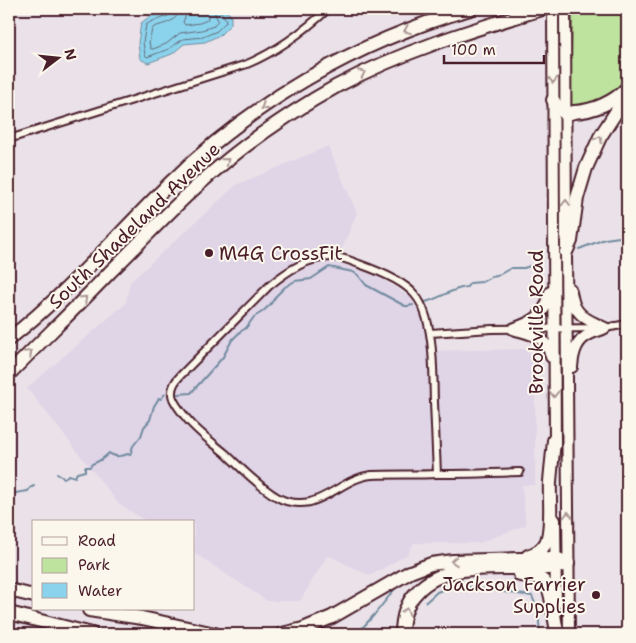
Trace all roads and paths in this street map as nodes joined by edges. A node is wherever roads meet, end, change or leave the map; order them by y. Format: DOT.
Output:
graph roads {
  1 [pos="328,9"];
  2 [pos="470,9"];
  3 [pos="542,9"];
  4 [pos="553,9"];
  5 [pos="565,9"];
  6 [pos="627,88"];
  7 [pos="627,95"];
  8 [pos="553,100"];
  9 [pos="566,113"];
  10 [pos="9,140"];
  11 [pos="566,252"];
  12 [pos="553,277"];
  13 [pos="566,280"];
  14 [pos="627,324"];
  15 [pos="554,328"];
  16 [pos="566,328"];
  17 [pos="605,328"];
  18 [pos="513,329"];
  19 [pos="430,333"];
  20 [pos="9,338"];
  21 [pos="9,374"];
  22 [pos="554,375"];
  23 [pos="567,390"];
  24 [pos="554,440"];
  25 [pos="520,472"];
  26 [pos="437,474"];
  27 [pos="520,559"];
  28 [pos="556,563"];
  29 [pos="568,563"];
  30 [pos="458,571"];
  31 [pos="9,590"];
  32 [pos="31,595"];
  33 [pos="87,610"];
  34 [pos="9,613"];
  35 [pos="561,633"];
  36 [pos="92,634"];
  37 [pos="175,634"];
  38 [pos="215,634"];
  39 [pos="282,634"];
  40 [pos="402,634"];
  1 -- 10 [label="street"];
  2 -- 20 [label="highway, South Shadeland Avenue, one-way"];
  21 -- 3 [label="highway, South Shadeland Avenue, one-way"];
  4 -- 8 [label="main road, Brookville Road, one-way"];
  5 -- 9 [label="main road, Brookville Road"];
  6 -- 9 [label="highway"];
  11 -- 7 [label="highway, one-way"];
  8 -- 9 [label="highway"];
  8 -- 12 [label="main road, Brookville Road"];
  11 -- 9 [label="main road, Brookville Road, one-way"];
  11 -- 13 [label="main road, Brookville Road"];
  12 -- 15 [label="main road, Brookville Road"];
  12 -- 18 [label="main road"];
  13 -- 16 [label="main road, Brookville Road"];
  13 -- 17 [label="main road"];
  14 -- 17 [label="street"];
  15 -- 16 [label="street"];
  15 -- 18 [label="street"];
  15 -- 22 [label="main road, Brookville Road"];
  16 -- 17 [label="street"];
  16 -- 23 [label="main road, Brookville Road"];
  17 -- 23 [label="main road"];
  18 -- 19 [label="street"];
  18 -- 22 [label="main road"];
  19 -- 26 [label="street"];
  19 -- 26 [label="street"];
  22 -- 24 [label="main road, Brookville Road, one-way"];
  29 -- 23 [label="main road, Brookville Road, one-way"];
  24 -- 27 [label="highway"];
  24 -- 28 [label="main road, Brookville Road"];
  25 -- 26 [label="street"];
  27 -- 28 [label="highway"];
  27 -- 39 [label="highway, one-way"];
  28 -- 29 [label="highway"];
  28 -- 30 [label="highway"];
  28 -- 35 [label="main road, Brookville Road"];
  29 -- 35 [label="main road, Brookville Road"];
  30 -- 35 [label="highway"];
  40 -- 30 [label="highway, one-way"];
  31 -- 32 [label="highway"];
  33 -- 37 [label="highway"];
  33 -- 38 [label="highway"];
  34 -- 36 [label="highway"];
}
